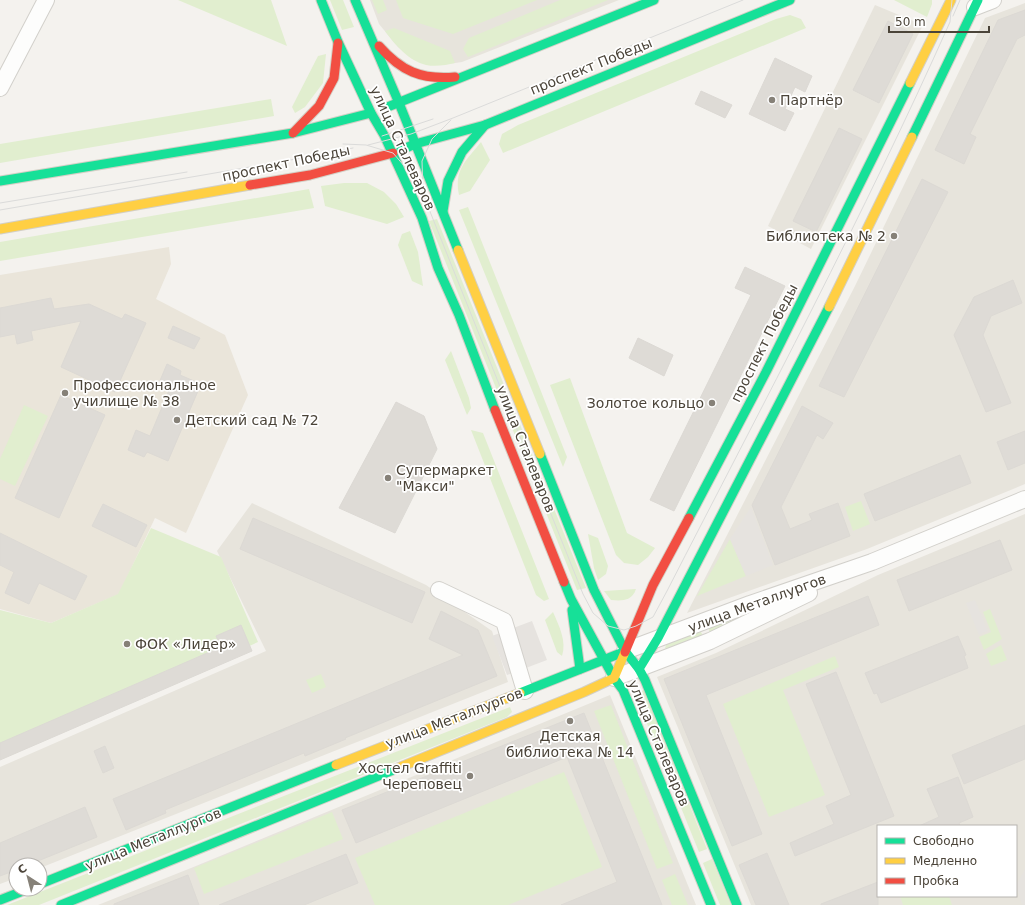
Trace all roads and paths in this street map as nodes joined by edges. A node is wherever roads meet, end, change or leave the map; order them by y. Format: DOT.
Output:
graph roads {
  1 [pos="46,0"];
  2 [pos="321,0"];
  3 [pos="354,0"];
  4 [pos="654,0"];
  5 [pos="790,0"];
  6 [pos="944,0"];
  7 [pos="951,0"];
  8 [pos="993,0"];
  9 [pos="976,4"];
  10 [pos="938,26"];
  11 [pos="367,31"];
  12 [pos="338,42"];
  13 [pos="466,76"];
  14 [pos="0,88"];
  15 [pos="399,103"];
  16 [pos="371,113"];
  17 [pos="485,125"];
  18 [pos="293,133"];
  19 [pos="415,144"];
  20 [pos="393,153"];
  21 [pos="0,181"];
  22 [pos="443,211"];
  23 [pos="0,229"];
  24 [pos="1025,499"];
  25 [pos="872,562"];
  26 [pos="439,590"];
  27 [pos="571,599"];
  28 [pos="658,638"];
  29 [pos="626,651"];
  30 [pos="604,660"];
  31 [pos="580,669"];
  32 [pos="639,669"];
  33 [pos="614,678"];
  34 [pos="525,691"];
  35 [pos="48,881"];
  36 [pos="61,905"];
  37 [pos="711,905"];
  38 [pos="737,905"];
  1 -- 14 [label="street"];
  2 -- 12 [label="main road, улица Сталеваров"];
  3 -- 11 [label="main road, улица Сталеваров"];
  4 -- 13 [label="main road, проспект Победы"];
  5 -- 17 [label="main road, проспект Победы"];
  6 -- 10 [label="main road"];
  7 -- 10 [label="main road, проспект Победы"];
  8 -- 9 [label="street"];
  9 -- 28 [label="main road"];
  10 -- 29 [label="main road, проспект Победы"];
  11 -- 13 [label="main road"];
  11 -- 15 [label="main road, улица Сталеваров"];
  12 -- 16 [label="main road, улица Сталеваров"];
  12 -- 18 [label="main road"];
  13 -- 15 [label="main road, проспект Победы"];
  15 -- 16 [label="main road, проспект Победы"];
  15 -- 19 [label="main road, улица Сталеваров"];
  16 -- 18 [label="main road, проспект Победы"];
  16 -- 20 [label="main road, улица Сталеваров"];
  17 -- 19 [label="main road, проспект Победы"];
  17 -- 22 [label="main road"];
  18 -- 21 [label="main road, проспект Победы"];
  19 -- 20 [label="main road, проспект Победы"];
  19 -- 22 [label="main road, улица Сталеваров"];
  20 -- 23 [label="main road, проспект Победы"];
  20 -- 27 [label="main road, улица Сталеваров"];
  22 -- 29 [label="main road, улица Сталеваров"];
  24 -- 25 [label="street, улица Металлургов"];
  25 -- 28 [label="street, улица Металлургов"];
  25 -- 32 [label="street, улица Металлургов"];
  26 -- 34 [label="street"];
  27 -- 30 [label="main road, улица Сталеваров"];
  27 -- 31 [label="main road"];
  28 -- 29 [label="street, улица Металлургов"];
  28 -- 32 [label="main road"];
  29 -- 30 [label="main road, улица Металлургов"];
  29 -- 32 [label="main road, улица Сталеваров"];
  29 -- 33 [label="main road, проспект Победы"];
  30 -- 31 [label="main road, улица Металлургов"];
  30 -- 33 [label="main road, улица Сталеваров"];
  31 -- 34 [label="main road, улица Металлургов"];
  32 -- 33 [label="street, улица Металлургов"];
  32 -- 38 [label="main road, улица Сталеваров"];
  33 -- 36 [label="main road, улица Металлургов"];
  33 -- 37 [label="main road, улица Сталеваров"];
  34 -- 35 [label="main road, улица Металлургов"];
}
